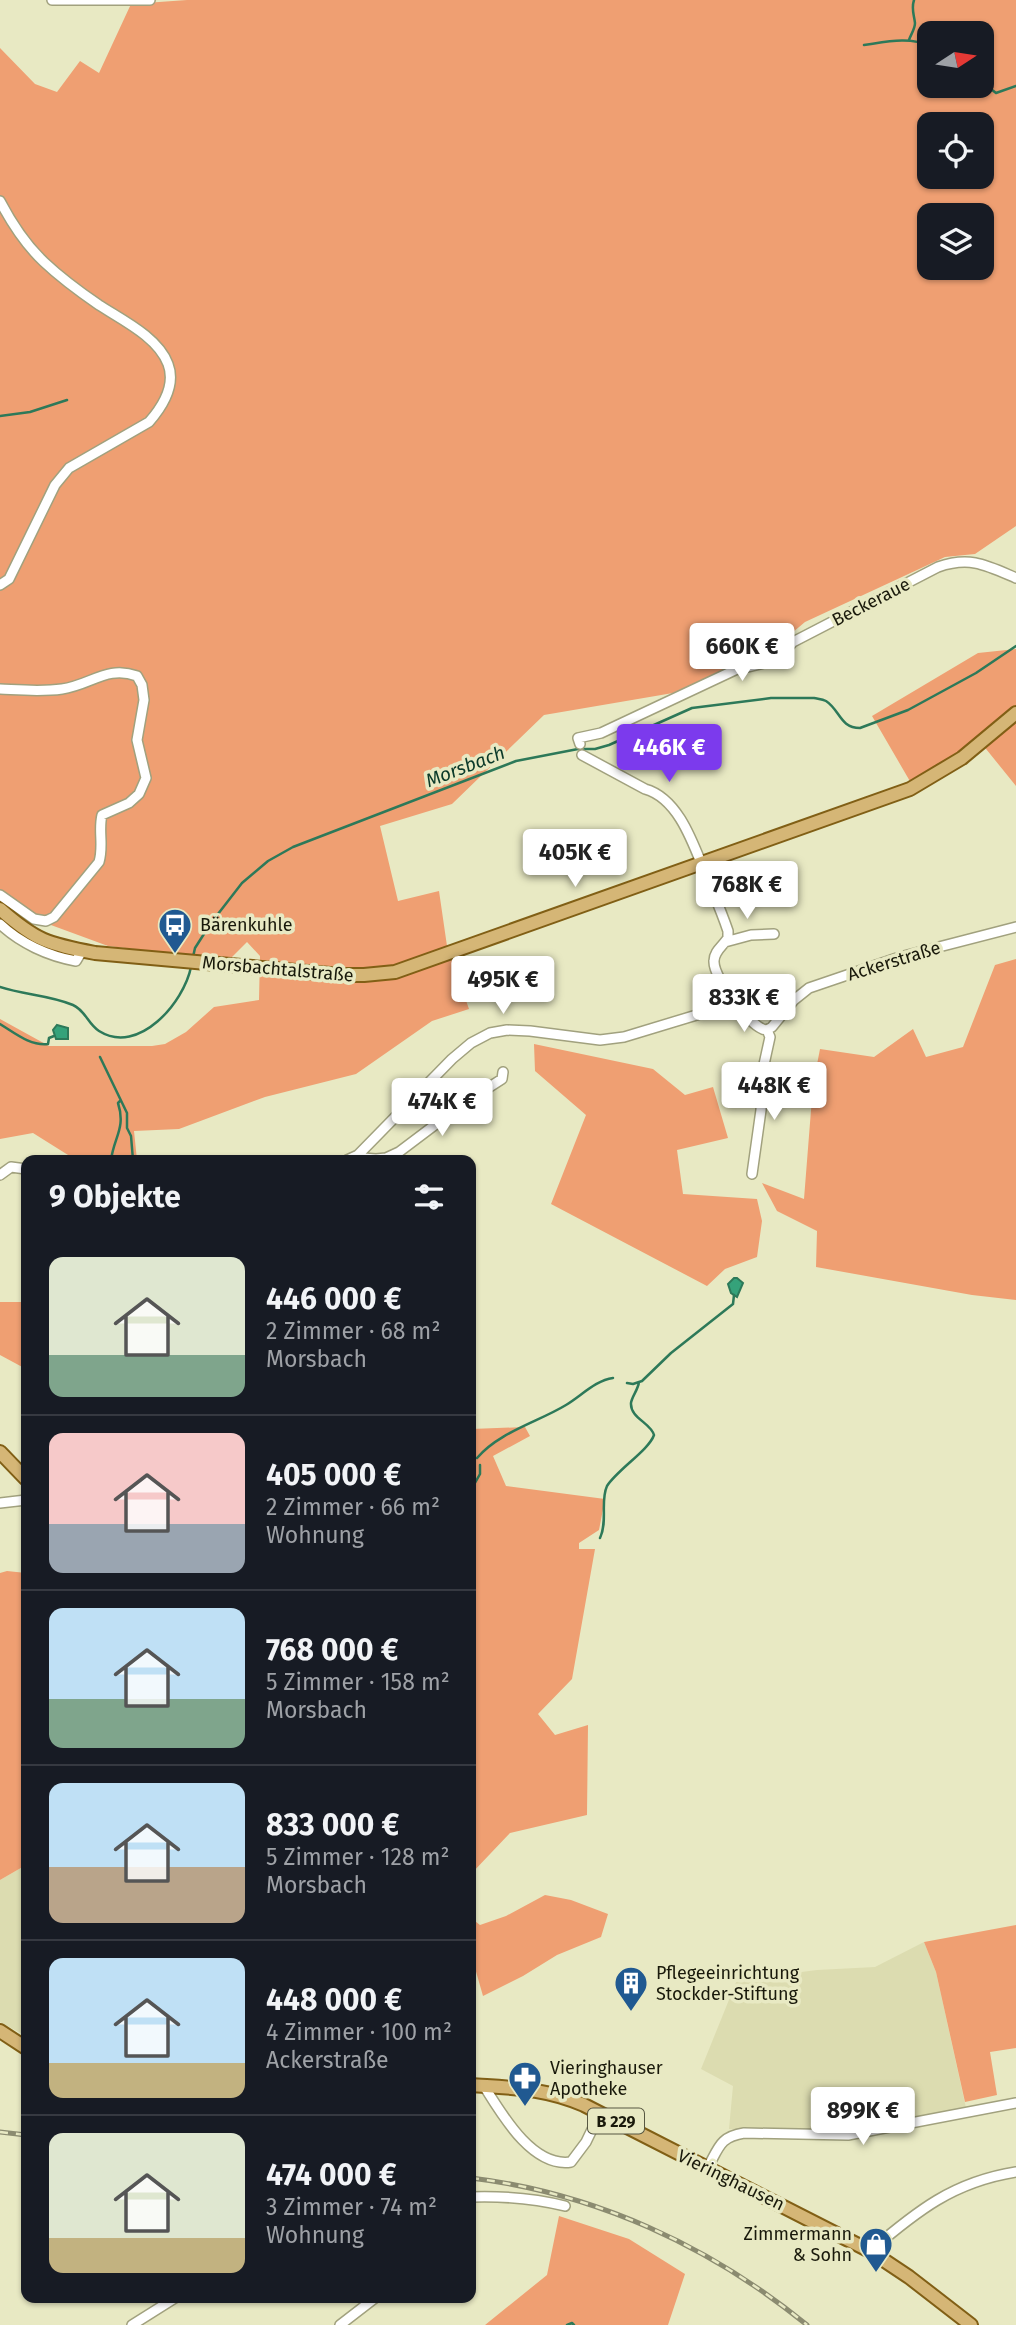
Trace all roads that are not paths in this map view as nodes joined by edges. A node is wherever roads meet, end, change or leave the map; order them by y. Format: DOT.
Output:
graph roads {
  1 [pos="52,0"];
  2 [pos="150,0"];
  3 [pos="0,201"];
  4 [pos="1016,578"];
  5 [pos="0,585"];
  6 [pos="0,690"];
  7 [pos="1016,713"];
  8 [pos="579,741"];
  9 [pos="582,755"];
  10 [pos="701,862"];
  11 [pos="0,895"];
  12 [pos="0,909"];
  13 [pos="0,923"];
  14 [pos="1016,927"];
  15 [pos="774,934"];
  16 [pos="725,942"];
  17 [pos="82,951"];
  18 [pos="732,1000"];
  19 [pos="767,1030"];
  20 [pos="503,1072"];
  21 [pos="361,1155"];
  22 [pos="392,1155"];
  23 [pos="21,1168"];
  24 [pos="752,1174"];
  25 [pos="0,1175"];
  26 [pos="0,1452"];
  27 [pos="21,1474"];
  28 [pos="21,1501"];
  29 [pos="0,1503"];
  30 [pos="0,2031"];
  31 [pos="21,2045"];
  32 [pos="477,2085"];
  33 [pos="1016,2103"];
  34 [pos="600,2113"];
  35 [pos="708,2169"];
  36 [pos="1016,2172"];
  37 [pos="476,2196"];
  38 [pos="565,2206"];
  39 [pos="870,2251"];
  40 [pos="167,2303"];
  41 [pos="369,2303"];
  42 [pos="132,2325"];
  43 [pos="340,2325"];
  44 [pos="971,2325"];
  1 -- 2 [label="street"];
  3 -- 5 [label="street"];
  4 -- 8 [label="street, Beckeraue"];
  6 -- 11 [label="street"];
  7 -- 10 [label="main road, Morsbachtalstraße"];
  9 -- 10 [label="street"];
  10 -- 16 [label="street"];
  10 -- 17 [label="main road, Morsbachtalstraße"];
  12 -- 17 [label="main road, Morsbachtalstraße"];
  13 -- 17 [label="street"];
  14 -- 19 [label="street, Ackerstraße"];
  15 -- 16 [label="street"];
  16 -- 18 [label="street"];
  18 -- 19 [label="street"];
  18 -- 21 [label="street"];
  19 -- 24 [label="street"];
  20 -- 22 [label="street"];
  23 -- 25 [label="street"];
  26 -- 27 [label="main road"];
  28 -- 29 [label="street"];
  30 -- 31 [label="main road"];
  32 -- 34 [label="main road, Vieringhausen / B 229"];
  32 -- 34 [label="street"];
  33 -- 35 [label="street"];
  34 -- 35 [label="main road, Vieringhausen / B 229"];
  35 -- 39 [label="main road, Vieringhausen / B 229"];
  36 -- 39 [label="street"];
  37 -- 38 [label="street"];
  39 -- 44 [label="main road, Vieringhausen / B 229"];
  40 -- 42 [label="street"];
  41 -- 43 [label="street"];
}
